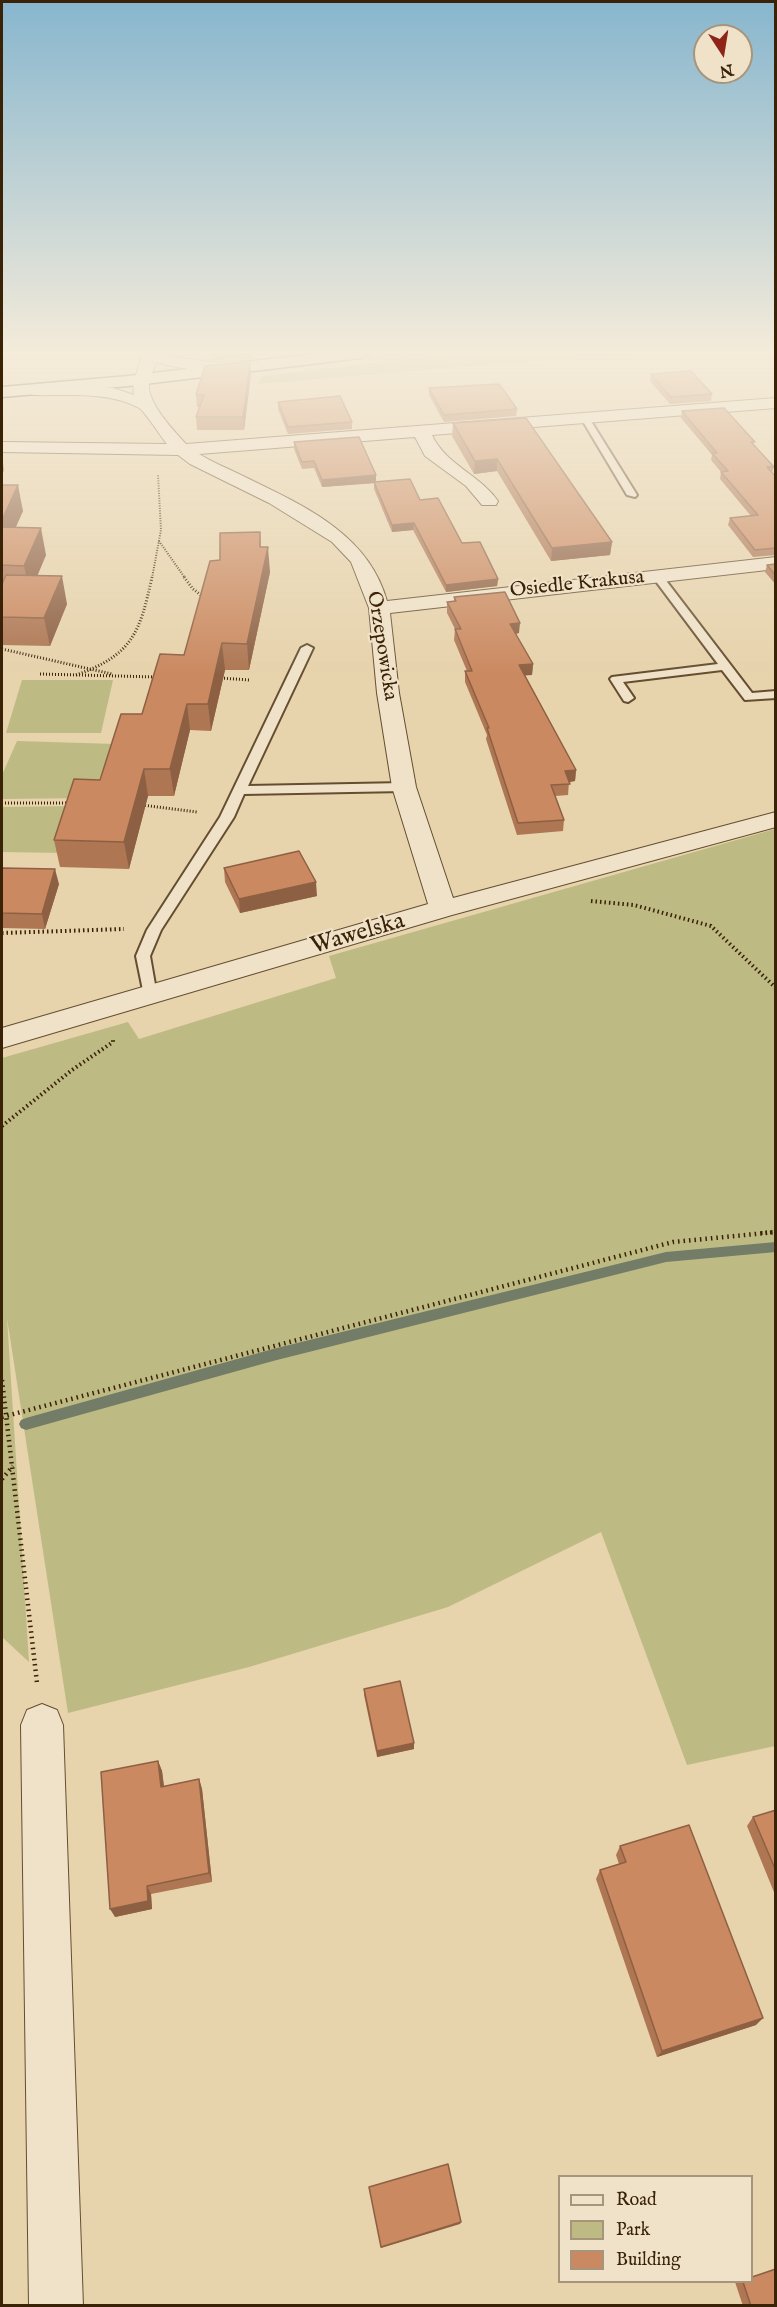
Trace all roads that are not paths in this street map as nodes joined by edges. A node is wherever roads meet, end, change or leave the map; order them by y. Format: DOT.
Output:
graph roads {
  1 [pos="197,461"];
  2 [pos="443,461"];
  3 [pos="611,461"];
  4 [pos="632,495"];
  5 [pos="489,501"];
  6 [pos="776,563"];
  7 [pos="657,576"];
  8 [pos="378,608"];
  9 [pos="307,648"];
  10 [pos="726,666"];
  11 [pos="776,694"];
  12 [pos="628,698"];
  13 [pos="404,787"];
  14 [pos="240,790"];
  15 [pos="776,819"];
  16 [pos="443,909"];
  17 [pos="150,996"];
  18 [pos="2,1038"];
  19 [pos="42,1725"];
  20 [pos="56,2306"];
  1 -- 8 [label="street, Orzepowicka"];
  2 -- 5 [label="street"];
  3 -- 4 [label="lane"];
  6 -- 7 [label="street, Osiedle Krakusa"];
  7 -- 8 [label="street, Osiedle Krakusa"];
  7 -- 10 [label="lane"];
  8 -- 13 [label="street, Orzepowicka"];
  9 -- 14 [label="lane"];
  10 -- 11 [label="lane"];
  10 -- 12 [label="lane"];
  13 -- 14 [label="lane"];
  13 -- 16 [label="street"];
  14 -- 17 [label="lane"];
  15 -- 16 [label="street"];
  16 -- 17 [label="street, Wawelska"];
  17 -- 18 [label="street, Wawelska"];
  19 -- 20 [label="street"];
}
